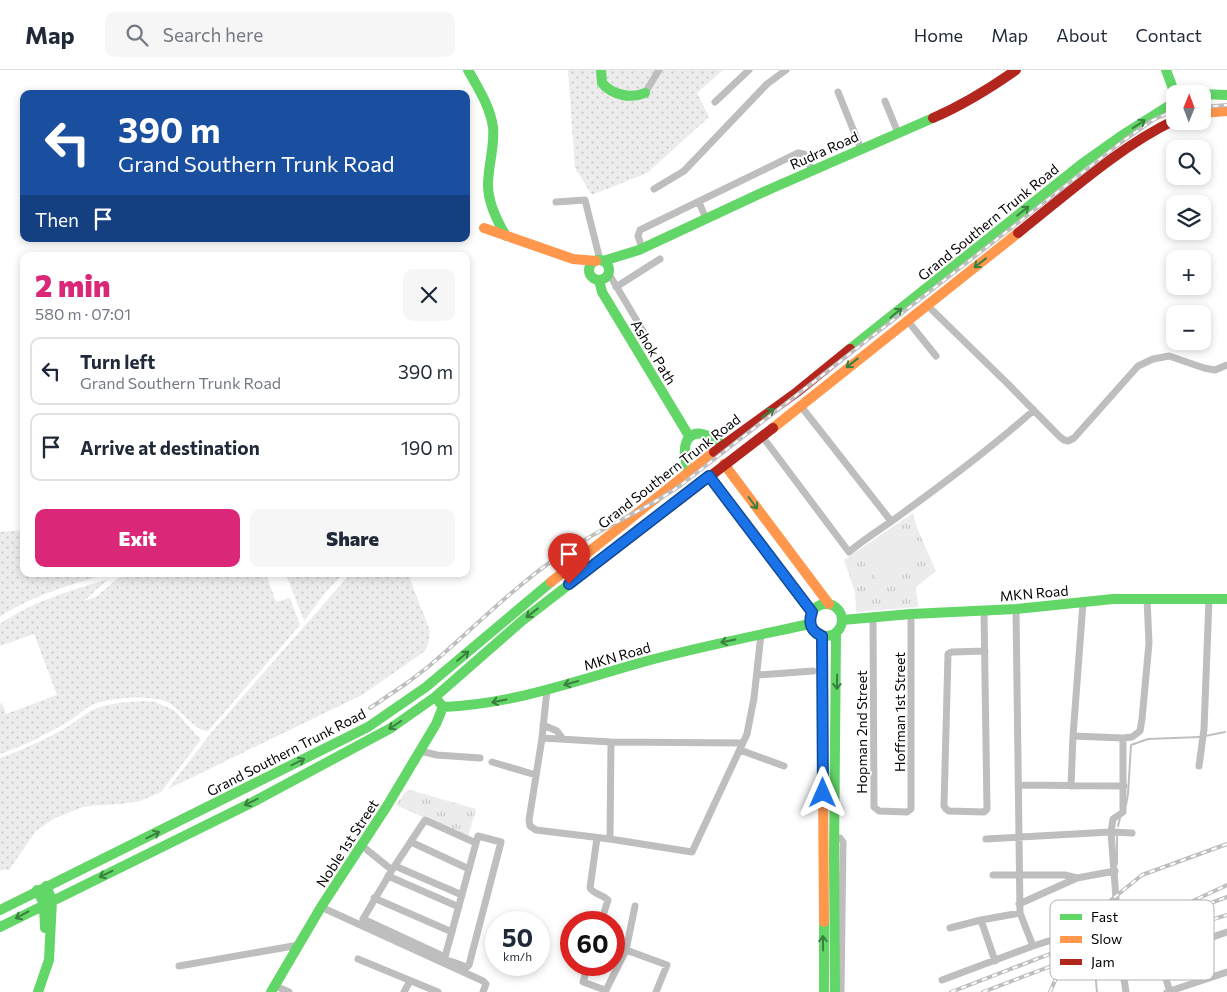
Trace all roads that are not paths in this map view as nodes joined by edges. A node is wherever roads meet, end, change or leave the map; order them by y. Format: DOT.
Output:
graph roads {
  1 [pos="468,70"];
  2 [pos="601,70"];
  3 [pos="659,70"];
  4 [pos="749,70"];
  5 [pos="786,70"];
  6 [pos="1016,70"];
  7 [pos="1166,70"];
  8 [pos="1172,85"];
  9 [pos="838,92"];
  10 [pos="645,93"];
  11 [pos="1211,94"];
  12 [pos="1227,95"];
  13 [pos="885,101"];
  14 [pos="715,102"];
  15 [pos="1166,106"];
  16 [pos="1227,111"];
  17 [pos="1211,112"];
  18 [pos="1166,124"];
  19 [pos="898,133"];
  20 [pos="1103,148"];
  21 [pos="861,149"];
  22 [pos="1112,160"];
  23 [pos="812,170"];
  24 [pos="654,189"];
  25 [pos="556,202"];
  26 [pos="699,202"];
  27 [pos="706,219"];
  28 [pos="484,228"];
  29 [pos="506,236"];
  30 [pos="641,249"];
  31 [pos="573,259"];
  32 [pos="660,259"];
  33 [pos="600,261"];
  34 [pos="589,271"];
  35 [pos="609,273"];
  36 [pos="599,280"];
  37 [pos="616,287"];
  38 [pos="926,305"];
  39 [pos="907,320"];
  40 [pos="643,331"];
  41 [pos="936,356"];
  42 [pos="1227,365"];
  43 [pos="800,405"];
  44 [pos="1034,410"];
  45 [pos="690,436"];
  46 [pos="762,436"];
  47 [pos="723,445"];
  48 [pos="724,464"];
  49 [pos="688,471"];
  50 [pos="709,476"];
  51 [pos="891,521"];
  52 [pos="1147,598"];
  53 [pos="1209,599"];
  54 [pos="1227,599"];
  55 [pos="1083,603"];
  56 [pos="829,604"];
  57 [pos="1016,609"];
  58 [pos="984,611"];
  59 [pos="812,612"];
  60 [pos="911,614"];
  61 [pos="872,617"];
  62 [pos="842,620"];
  63 [pos="810,624"];
  64 [pos="836,633"];
  65 [pos="761,634"];
  66 [pos="822,636"];
  67 [pos="985,651"];
  68 [pos="813,671"];
  69 [pos="757,675"];
  70 [pos="426,687"];
  71 [pos="547,690"];
  72 [pos="434,697"];
  73 [pos="443,707"];
  74 [pos="544,725"];
  75 [pos="368,727"];
  76 [pos="1073,736"];
  77 [pos="376,737"];
  78 [pos="542,738"];
  79 [pos="1123,738"];
  80 [pos="563,739"];
  81 [pos="611,742"];
  82 [pos="743,743"];
  83 [pos="740,750"];
  84 [pos="420,751"];
  85 [pos="480,758"];
  86 [pos="492,762"];
  87 [pos="784,766"];
  88 [pos="1199,766"];
  89 [pos="536,775"];
  90 [pos="1018,785"];
  91 [pos="1071,786"];
  92 [pos="1124,786"];
  93 [pos="911,811"];
  94 [pos="822,832"];
  95 [pos="1111,832"];
  96 [pos="1132,833"];
  97 [pos="834,834"];
  98 [pos="597,838"];
  99 [pos="1018,838"];
  100 [pos="610,839"];
  101 [pos="986,839"];
  102 [pos="411,842"];
  103 [pos="476,843"];
  104 [pos="361,845"];
  105 [pos="469,869"];
  106 [pos="392,870"];
  107 [pos="1115,871"];
  108 [pos="992,875"];
  109 [pos="1019,876"];
  110 [pos="1076,878"];
  111 [pos="41,888"];
  112 [pos="462,895"];
  113 [pos="374,898"];
  114 [pos="1116,900"];
  115 [pos="48,902"];
  116 [pos="1019,904"];
  117 [pos="635,906"];
  118 [pos="321,907"];
  119 [pos="459,907"];
  120 [pos="0,910"];
  121 [pos="604,911"];
  122 [pos="1020,913"];
  123 [pos="981,920"];
  124 [pos="0,927"];
  125 [pos="950,928"];
  126 [pos="452,932"];
  127 [pos="1227,932"];
  128 [pos="1214,937"];
  129 [pos="1050,941"];
  130 [pos="299,945"];
  131 [pos="1033,946"];
  132 [pos="626,950"];
  133 [pos="445,957"];
  134 [pos="358,959"];
  135 [pos="995,962"];
  136 [pos="179,966"];
  137 [pos="1227,972"];
  138 [pos="585,976"];
  139 [pos="1214,976"];
  140 [pos="942,980"];
  141 [pos="1204,980"];
  142 [pos="410,981"];
  143 [pos="273,989"];
  144 [pos="605,991"];
  145 [pos="35,992"];
  146 [pos="38,992"];
  147 [pos="289,992"];
  148 [pos="404,992"];
  149 [pos="438,992"];
  150 [pos="484,992"];
  151 [pos="656,992"];
  152 [pos="824,992"];
  153 [pos="835,992"];
  154 [pos="841,992"];
  155 [pos="1169,992"];
  1 -- 29 [label="main road"];
  2 -- 10 [label="main road"];
  3 -- 10 [label="street"];
  4 -- 14 [label="street"];
  5 -- 24 [label="street"];
  6 -- 19 [label="main road, Rudra Road"];
  7 -- 8 [label="main road"];
  9 -- 21 [label="street"];
  11 -- 12 [label="main road"];
  13 -- 19 [label="street"];
  20 -- 15 [label="main road, Grand Southern Trunk Road, one-way"];
  16 -- 17 [label="main road"];
  18 -- 22 [label="main road, Grand Southern Trunk Road"];
  19 -- 21 [label="main road, Rudra Road"];
  20 -- 22 [label="main road"];
  47 -- 20 [label="main road, Grand Southern Trunk Road, one-way"];
  21 -- 23 [label="main road, Rudra Road"];
  22 -- 38 [label="main road, Grand Southern Trunk Road, one-way"];
  23 -- 26 [label="street"];
  23 -- 27 [label="main road, Rudra Road"];
  25 -- 33 [label="street"];
  26 -- 27 [label="street"];
  26 -- 30 [label="street"];
  27 -- 30 [label="main road, Rudra Road"];
  28 -- 29 [label="main road"];
  29 -- 31 [label="main road"];
  30 -- 33 [label="main road, Rudra Road"];
  30 -- 35 [label="main road, Rudra Road"];
  31 -- 33 [label="main road"];
  31 -- 34 [label="main road"];
  32 -- 37 [label="street"];
  33 -- 34 [label="main road"];
  33 -- 35 [label="main road"];
  34 -- 36 [label="main road"];
  35 -- 36 [label="main road"];
  35 -- 37 [label="street"];
  36 -- 45 [label="main road, Ashok Path"];
  37 -- 40 [label="street"];
  38 -- 39 [label="main road, Grand Southern Trunk Road"];
  38 -- 44 [label="street"];
  39 -- 41 [label="street"];
  39 -- 43 [label="main road, Grand Southern Trunk Road, one-way"];
  42 -- 44 [label="street"];
  43 -- 46 [label="main road, Grand Southern Trunk Road"];
  43 -- 51 [label="street"];
  44 -- 51 [label="street"];
  45 -- 47 [label="main road"];
  45 -- 49 [label="main road"];
  46 -- 48 [label="main road, Grand Southern Trunk Road"];
  46 -- 51 [label="street"];
  47 -- 49 [label="main road, Grand Southern Trunk Road"];
  48 -- 50 [label="main road, Grand Southern Trunk Road"];
  48 -- 56 [label="main road, one-way"];
  70 -- 49 [label="main road, Grand Southern Trunk Road, one-way"];
  50 -- 59 [label="main road"];
  50 -- 72 [label="main road, Grand Southern Trunk Road, one-way"];
  52 -- 53 [label="main road, MKN Road"];
  52 -- 55 [label="main road, MKN Road"];
  52 -- 79 [label="street"];
  53 -- 54 [label="main road, MKN Road"];
  53 -- 88 [label="street"];
  55 -- 57 [label="main road, MKN Road"];
  55 -- 76 [label="street"];
  56 -- 59 [label="main road"];
  56 -- 62 [label="main road"];
  57 -- 58 [label="main road, MKN Road"];
  57 -- 90 [label="street"];
  58 -- 60 [label="main road, MKN Road"];
  58 -- 67 [label="street"];
  59 -- 63 [label="main road"];
  60 -- 61 [label="main road, MKN Road"];
  60 -- 93 [label="street, Hoffman 1st Street"];
  61 -- 62 [label="main road, MKN Road"];
  61 -- 93 [label="street, Hopman 2nd Street"];
  62 -- 64 [label="main road"];
  63 -- 65 [label="main road, MKN Road"];
  63 -- 66 [label="main road"];
  64 -- 66 [label="main road"];
  64 -- 97 [label="main road, one-way"];
  65 -- 69 [label="street"];
  65 -- 71 [label="main road, MKN Road, one-way"];
  66 -- 94 [label="main road"];
  67 -- 67 [label="street"];
  68 -- 69 [label="street"];
  69 -- 82 [label="street"];
  70 -- 72 [label="main road"];
  70 -- 75 [label="main road, Grand Southern Trunk Road"];
  71 -- 73 [label="main road, MKN Road, one-way"];
  71 -- 74 [label="street"];
  72 -- 73 [label="main road"];
  72 -- 77 [label="main road, Grand Southern Trunk Road, one-way"];
  73 -- 84 [label="main road, Noble 1st Street"];
  74 -- 78 [label="street"];
  74 -- 80 [label="street"];
  75 -- 77 [label="main road"];
  111 -- 75 [label="main road, Grand Southern Trunk Road, one-way"];
  76 -- 79 [label="street"];
  76 -- 91 [label="street"];
  77 -- 115 [label="main road, Grand Southern Trunk Road, one-way"];
  78 -- 80 [label="street"];
  78 -- 89 [label="street"];
  79 -- 92 [label="street"];
  80 -- 81 [label="street"];
  81 -- 82 [label="street"];
  81 -- 100 [label="street"];
  82 -- 83 [label="street"];
  83 -- 87 [label="street"];
  83 -- 100 [label="street"];
  84 -- 85 [label="street"];
  84 -- 104 [label="main road, Noble 1st Street"];
  86 -- 89 [label="street"];
  89 -- 98 [label="street"];
  90 -- 91 [label="street"];
  90 -- 99 [label="street"];
  91 -- 92 [label="street"];
  92 -- 95 [label="street"];
  94 -- 97 [label="main road"];
  152 -- 94 [label="main road, one-way"];
  95 -- 96 [label="street"];
  95 -- 99 [label="street"];
  95 -- 107 [label="street"];
  97 -- 153 [label="main road"];
  97 -- 154 [label="street"];
  98 -- 100 [label="street"];
  98 -- 121 [label="street"];
  99 -- 101 [label="street"];
  99 -- 109 [label="street"];
  102 -- 103 [label="street"];
  102 -- 105 [label="street"];
  102 -- 106 [label="street"];
  103 -- 105 [label="street"];
  103 -- 133 [label="street"];
  104 -- 106 [label="street"];
  104 -- 118 [label="main road, Noble 1st Street"];
  105 -- 112 [label="street"];
  106 -- 112 [label="street"];
  106 -- 113 [label="street"];
  106 -- 119 [label="street"];
  107 -- 110 [label="street"];
  107 -- 114 [label="street"];
  108 -- 109 [label="street"];
  109 -- 110 [label="street"];
  109 -- 116 [label="street"];
  110 -- 116 [label="street"];
  111 -- 115 [label="main road"];
  111 -- 120 [label="main road, Grand Southern Trunk Road"];
  112 -- 119 [label="street"];
  113 -- 126 [label="street"];
  113 -- 133 [label="street"];
  115 -- 124 [label="main road, Grand Southern Trunk Road, one-way"];
  115 -- 145 [label="main road"];
  115 -- 146 [label="main road"];
  116 -- 122 [label="street"];
  117 -- 132 [label="street"];
  118 -- 130 [label="main road, Noble 1st Street"];
  118 -- 150 [label="street"];
  119 -- 126 [label="street"];
  122 -- 123 [label="street"];
  122 -- 131 [label="street"];
  123 -- 125 [label="street"];
  123 -- 135 [label="street"];
  126 -- 133 [label="street"];
  127 -- 128 [label="street"];
  129 -- 131 [label="street"];
  130 -- 136 [label="street"];
  130 -- 143 [label="main road, Noble 1st Street"];
  131 -- 135 [label="street"];
  132 -- 144 [label="street"];
  132 -- 151 [label="street"];
  134 -- 142 [label="street"];
  135 -- 140 [label="street"];
  137 -- 139 [label="street"];
  138 -- 144 [label="street"];
  141 -- 155 [label="street"];
  142 -- 148 [label="street"];
  142 -- 149 [label="street"];
  143 -- 147 [label="street"];
}
